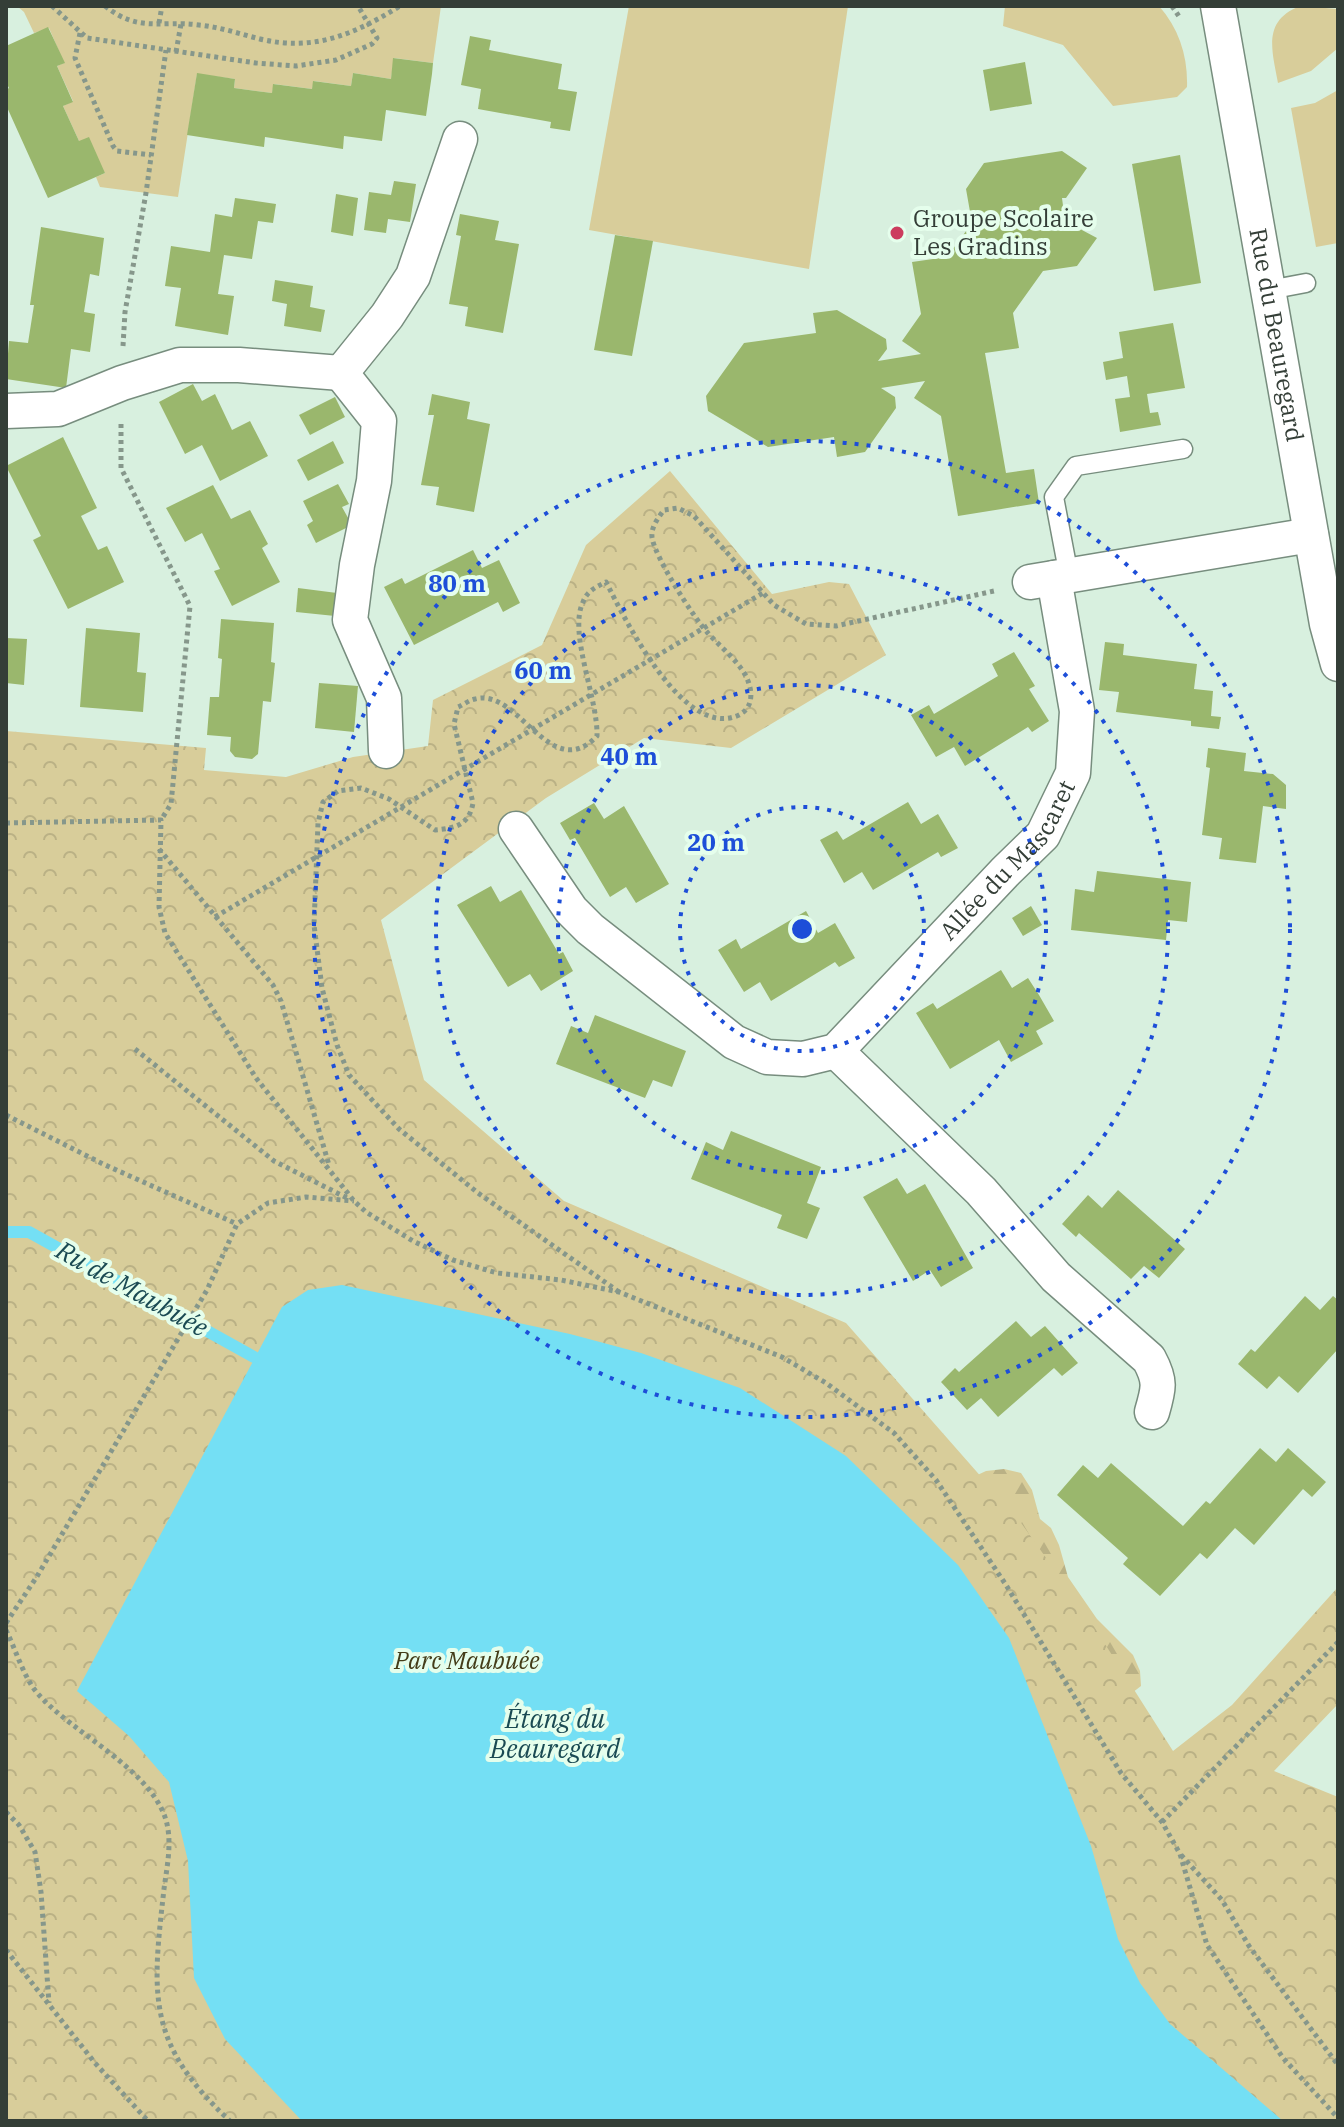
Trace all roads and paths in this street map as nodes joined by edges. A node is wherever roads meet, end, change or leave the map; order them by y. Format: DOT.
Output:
graph roads {
  1 [pos="52,6"];
  2 [pos="105,6"];
  3 [pos="162,6"];
  4 [pos="358,6"];
  5 [pos="400,6"];
  6 [pos="1218,6"];
  7 [pos="159,23"];
  8 [pos="181,24"];
  9 [pos="369,25"];
  10 [pos="80,33"];
  11 [pos="166,50"];
  12 [pos="176,52"];
  13 [pos="460,139"];
  14 [pos="151,155"];
  15 [pos="1306,283"];
  16 [pos="1269,290"];
  17 [pos="341,373"];
  18 [pos="122,383"];
  19 [pos="6,411"];
  20 [pos="1183,449"];
  21 [pos="1311,535"];
  22 [pos="1051,579"];
  23 [pos="763,593"];
  24 [pos="703,628"];
  25 [pos="650,660"];
  26 [pos="1338,664"];
  27 [pos="593,694"];
  28 [pos="534,730"];
  29 [pos="386,751"];
  30 [pos="465,770"];
  31 [pos="402,807"];
  32 [pos="161,820"];
  33 [pos="6,823"];
  34 [pos="516,829"];
  35 [pos="158,848"];
  36 [pos="316,857"];
  37 [pos="215,917"];
  38 [pos="135,1049"];
  39 [pos="836,1051"];
  40 [pos="6,1115"];
  41 [pos="330,1170"];
  42 [pos="354,1201"];
  43 [pos="237,1224"];
  44 [pos="619,1292"];
  45 [pos="1152,1412"];
  46 [pos="17,1604"];
  47 [pos="6,1608"];
  48 [pos="6,1623"];
  49 [pos="6,1630"];
  50 [pos="1338,1642"];
  51 [pos="6,1812"];
  52 [pos="1162,1822"];
  53 [pos="1180,1854"];
  54 [pos="6,1950"];
  55 [pos="49,2004"];
  56 [pos="1338,2065"];
  57 [pos="1338,2118"];
  58 [pos="148,2121"];
  59 [pos="230,2121"];
  1 -- 10 [label="path"];
  2 -- 7 [label="path"];
  3 -- 7 [label="path"];
  4 -- 9 [label="path"];
  5 -- 9 [label="path"];
  6 -- 16 [label="street, Rue du Beauregard"];
  7 -- 8 [label="path"];
  8 -- 9 [label="path"];
  8 -- 12 [label="path"];
  9 -- 12 [label="path"];
  10 -- 11 [label="path"];
  10 -- 14 [label="path"];
  11 -- 12 [label="path"];
  11 -- 14 [label="path"];
  13 -- 17 [label="street"];
  14 -- 18 [label="path"];
  15 -- 16 [label="lane"];
  16 -- 21 [label="street, Rue du Beauregard"];
  17 -- 18 [label="street"];
  17 -- 29 [label="street"];
  18 -- 19 [label="street"];
  18 -- 32 [label="path"];
  20 -- 22 [label="lane"];
  21 -- 22 [label="street"];
  21 -- 26 [label="street, Rue du Beauregard"];
  22 -- 23 [label="path"];
  22 -- 39 [label="street, Allée du Mascaret"];
  23 -- 24 [label="path"];
  23 -- 24 [label="path"];
  24 -- 25 [label="path"];
  24 -- 25 [label="path"];
  25 -- 27 [label="path"];
  25 -- 27 [label="path"];
  27 -- 28 [label="path"];
  27 -- 28 [label="path"];
  28 -- 30 [label="path"];
  28 -- 30 [label="path"];
  30 -- 31 [label="path"];
  30 -- 31 [label="path"];
  31 -- 36 [label="path"];
  31 -- 36 [label="path"];
  32 -- 33 [label="path"];
  32 -- 35 [label="path"];
  34 -- 39 [label="street"];
  35 -- 37 [label="path"];
  35 -- 41 [label="path"];
  36 -- 37 [label="path"];
  36 -- 44 [label="path"];
  37 -- 41 [label="path"];
  38 -- 42 [label="path"];
  39 -- 45 [label="street"];
  40 -- 43 [label="path"];
  41 -- 42 [label="path"];
  42 -- 43 [label="path"];
  42 -- 44 [label="path"];
  43 -- 46 [label="path"];
  44 -- 52 [label="path"];
  46 -- 47 [label="path"];
  46 -- 48 [label="path"];
  49 -- 59 [label="path"];
  50 -- 52 [label="path"];
  51 -- 55 [label="path"];
  52 -- 53 [label="path"];
  53 -- 56 [label="path"];
  53 -- 57 [label="path"];
  54 -- 55 [label="path"];
  55 -- 58 [label="path"];
}
